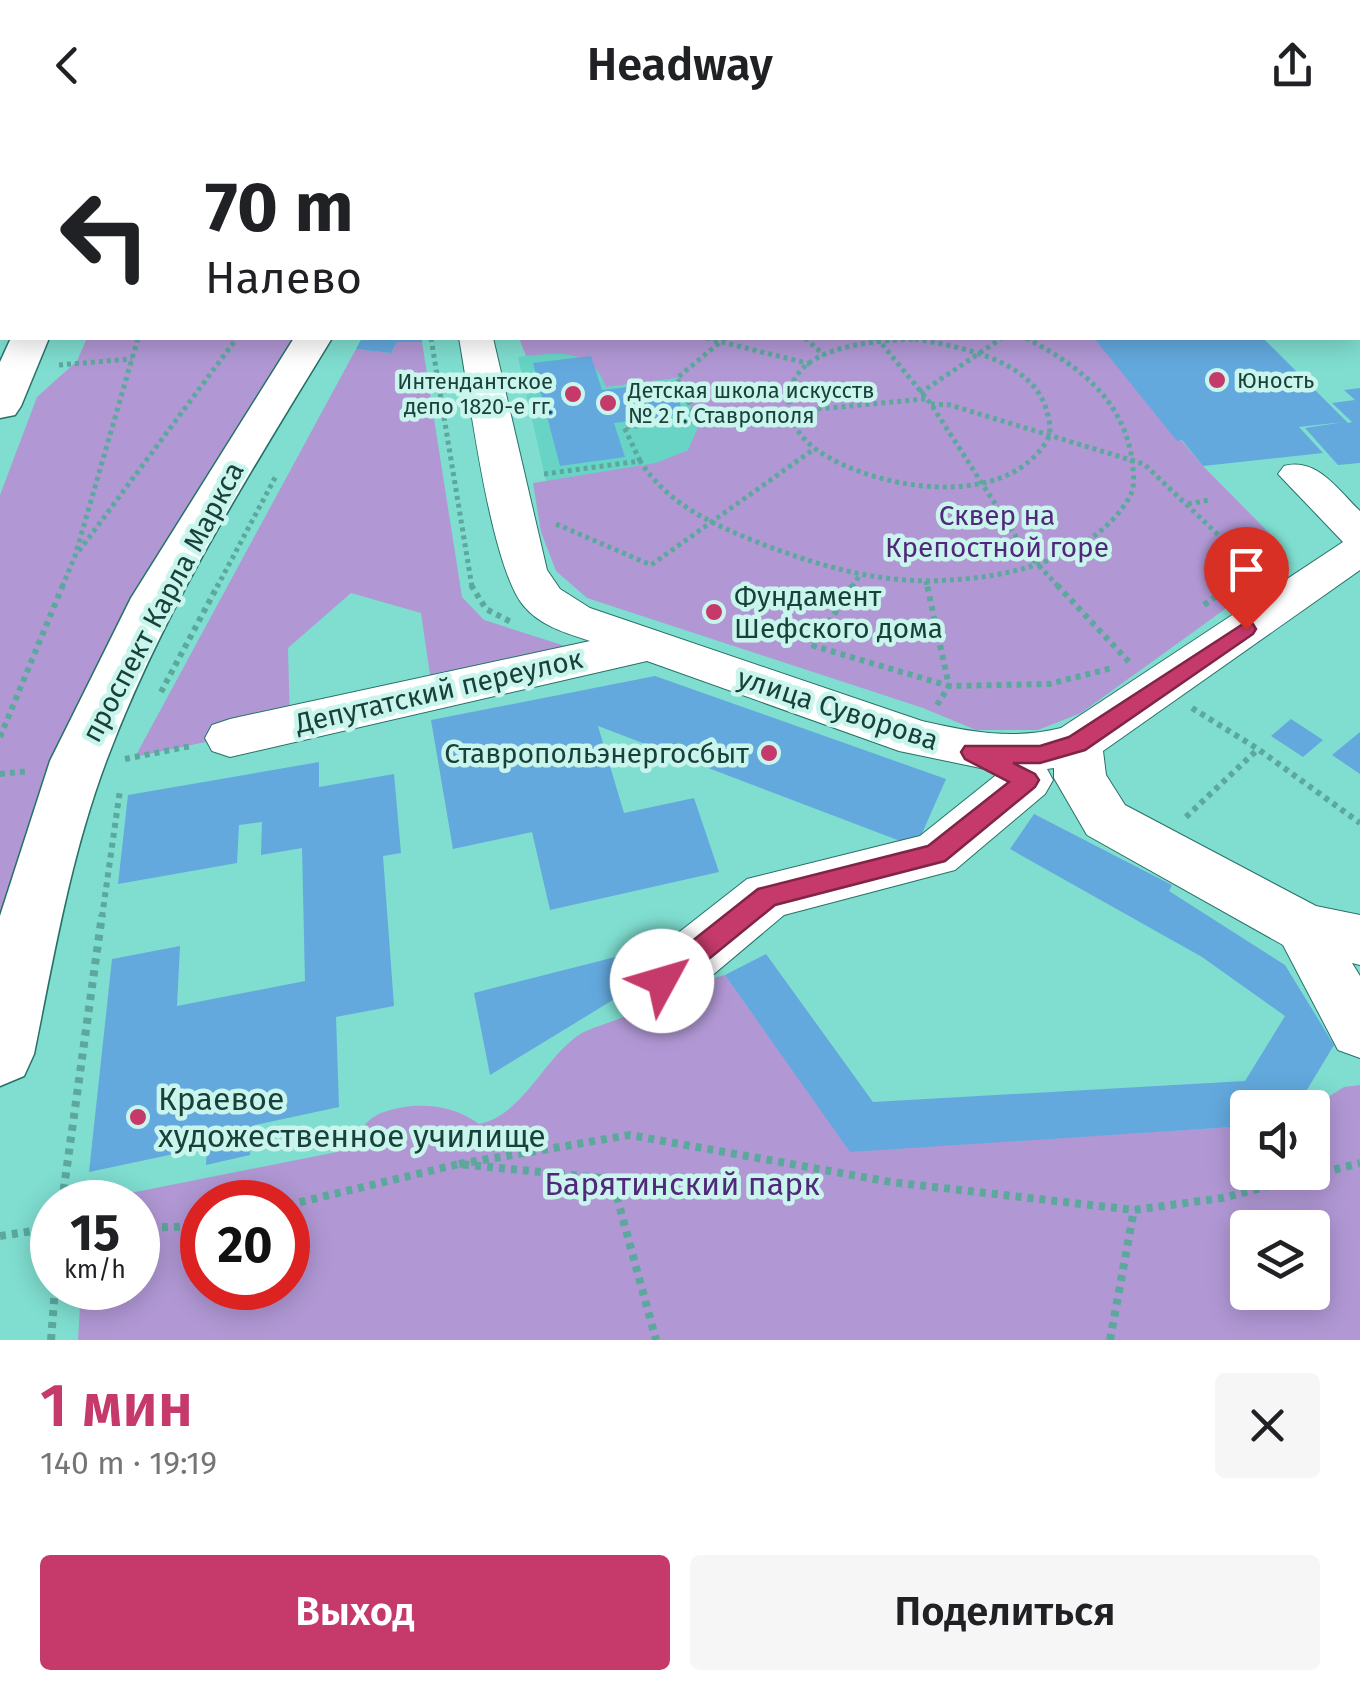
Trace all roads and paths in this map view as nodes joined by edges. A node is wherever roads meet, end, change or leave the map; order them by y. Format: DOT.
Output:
graph roads {
  1 [pos="137,340"];
  2 [pos="237,340"];
  3 [pos="312,340"];
  4 [pos="476,340"];
  5 [pos="722,340"];
  6 [pos="726,340"];
  7 [pos="806,340"];
  8 [pos="875,340"];
  9 [pos="879,340"];
  10 [pos="920,340"];
  11 [pos="999,340"];
  12 [pos="1029,340"];
  13 [pos="981,352"];
  14 [pos="824,355"];
  15 [pos="132,359"];
  16 [pos="810,364"];
  17 [pos="12,372"];
  18 [pos="920,393"];
  19 [pos="929,402"];
  20 [pos="789,412"];
  21 [pos="696,419"];
  22 [pos="1050,438"];
  23 [pos="814,449"];
  24 [pos="286,459"];
  25 [pos="1132,460"];
  26 [pos="640,461"];
  27 [pos="1298,474"];
  28 [pos="532,476"];
  29 [pos="982,482"];
  30 [pos="1208,500"];
  31 [pos="1186,504"];
  32 [pos="551,522"];
  33 [pos="708,522"];
  34 [pos="1360,534"];
  35 [pos="1360,550"];
  36 [pos="75,556"];
  37 [pos="1036,564"];
  38 [pos="859,576"];
  39 [pos="926,581"];
  40 [pos="1191,615"];
  41 [pos="648,645"];
  42 [pos="1144,666"];
  43 [pos="950,686"];
  44 [pos="152,709"];
  45 [pos="0,737"];
  46 [pos="230,738"];
  47 [pos="917,738"];
  48 [pos="134,743"];
  49 [pos="1077,744"];
  50 [pos="1258,749"];
  51 [pos="973,752"];
  52 [pos="125,760"];
  53 [pos="1027,780"];
  54 [pos="1106,820"];
  55 [pos="1360,823"];
  56 [pos="1154,848"];
  57 [pos="1332,934"];
  58 [pos="662,981"];
  59 [pos="1360,1030"];
  60 [pos="0,1054"];
  61 [pos="1360,1163"];
  62 [pos="459,1164"];
  63 [pos="65,1180"];
  64 [pos="310,1200"];
  65 [pos="1134,1210"];
  66 [pos="30,1231"];
  67 [pos="0,1236"];
  68 [pos="53,1310"];
  69 [pos="51,1340"];
  70 [pos="656,1340"];
  71 [pos="1110,1340"];
  1 -- 15 [label="path"];
  2 -- 36 [label="path"];
  3 -- 60 [label="main road, проспект Карла Маркса"];
  4 -- 41 [label="street, улица Суворова"];
  5 -- 21 [label="path"];
  6 -- 16 [label="path"];
  7 -- 14 [label="path"];
  8 -- 14 [label="path"];
  9 -- 18 [label="path"];
  10 -- 13 [label="path"];
  11 -- 13 [label="path"];
  12 -- 25 [label="path"];
  13 -- 18 [label="path"];
  13 -- 22 [label="path"];
  14 -- 16 [label="path"];
  15 -- 17 [label="path"];
  15 -- 36 [label="path"];
  16 -- 20 [label="path"];
  18 -- 19 [label="path"];
  19 -- 20 [label="path"];
  19 -- 22 [label="path"];
  19 -- 29 [label="path"];
  20 -- 21 [label="path"];
  20 -- 23 [label="path"];
  21 -- 26 [label="path"];
  22 -- 25 [label="path"];
  22 -- 29 [label="path"];
  23 -- 29 [label="path"];
  23 -- 33 [label="path"];
  24 -- 44 [label="path"];
  25 -- 31 [label="path"];
  25 -- 37 [label="path"];
  26 -- 28 [label="path"];
  26 -- 33 [label="path"];
  27 -- 34 [label="street"];
  29 -- 37 [label="path"];
  30 -- 31 [label="path"];
  31 -- 40 [label="path"];
  32 -- 33 [label="path"];
  33 -- 38 [label="path"];
  35 -- 42 [label="street, улица Суворова"];
  36 -- 45 [label="path"];
  37 -- 39 [label="path"];
  37 -- 42 [label="path"];
  38 -- 39 [label="path"];
  38 -- 43 [label="path"];
  39 -- 43 [label="path"];
  41 -- 46 [label="street, Депутатский переулок"];
  41 -- 47 [label="street, улица Суворова"];
  42 -- 43 [label="path"];
  42 -- 49 [label="street, улица Суворова"];
  42 -- 50 [label="path"];
  43 -- 47 [label="path"];
  46 -- 52 [label="path"];
  47 -- 51 [label="street, улица Суворова"];
  48 -- 52 [label="path"];
  49 -- 51 [label="street, улица Суворова"];
  49 -- 54 [label="street"];
  50 -- 55 [label="path"];
  50 -- 56 [label="path"];
  51 -- 53 [label="street"];
  52 -- 63 [label="path"];
  53 -- 54 [label="street"];
  53 -- 58 [label="street"];
  54 -- 56 [label="street"];
  56 -- 57 [label="street"];
  57 -- 59 [label="street"];
  61 -- 65 [label="path"];
  62 -- 64 [label="path"];
  62 -- 65 [label="path"];
  62 -- 70 [label="path"];
  65 -- 71 [label="path"];
  66 -- 67 [label="path"];
  68 -- 69 [label="path"];
}
